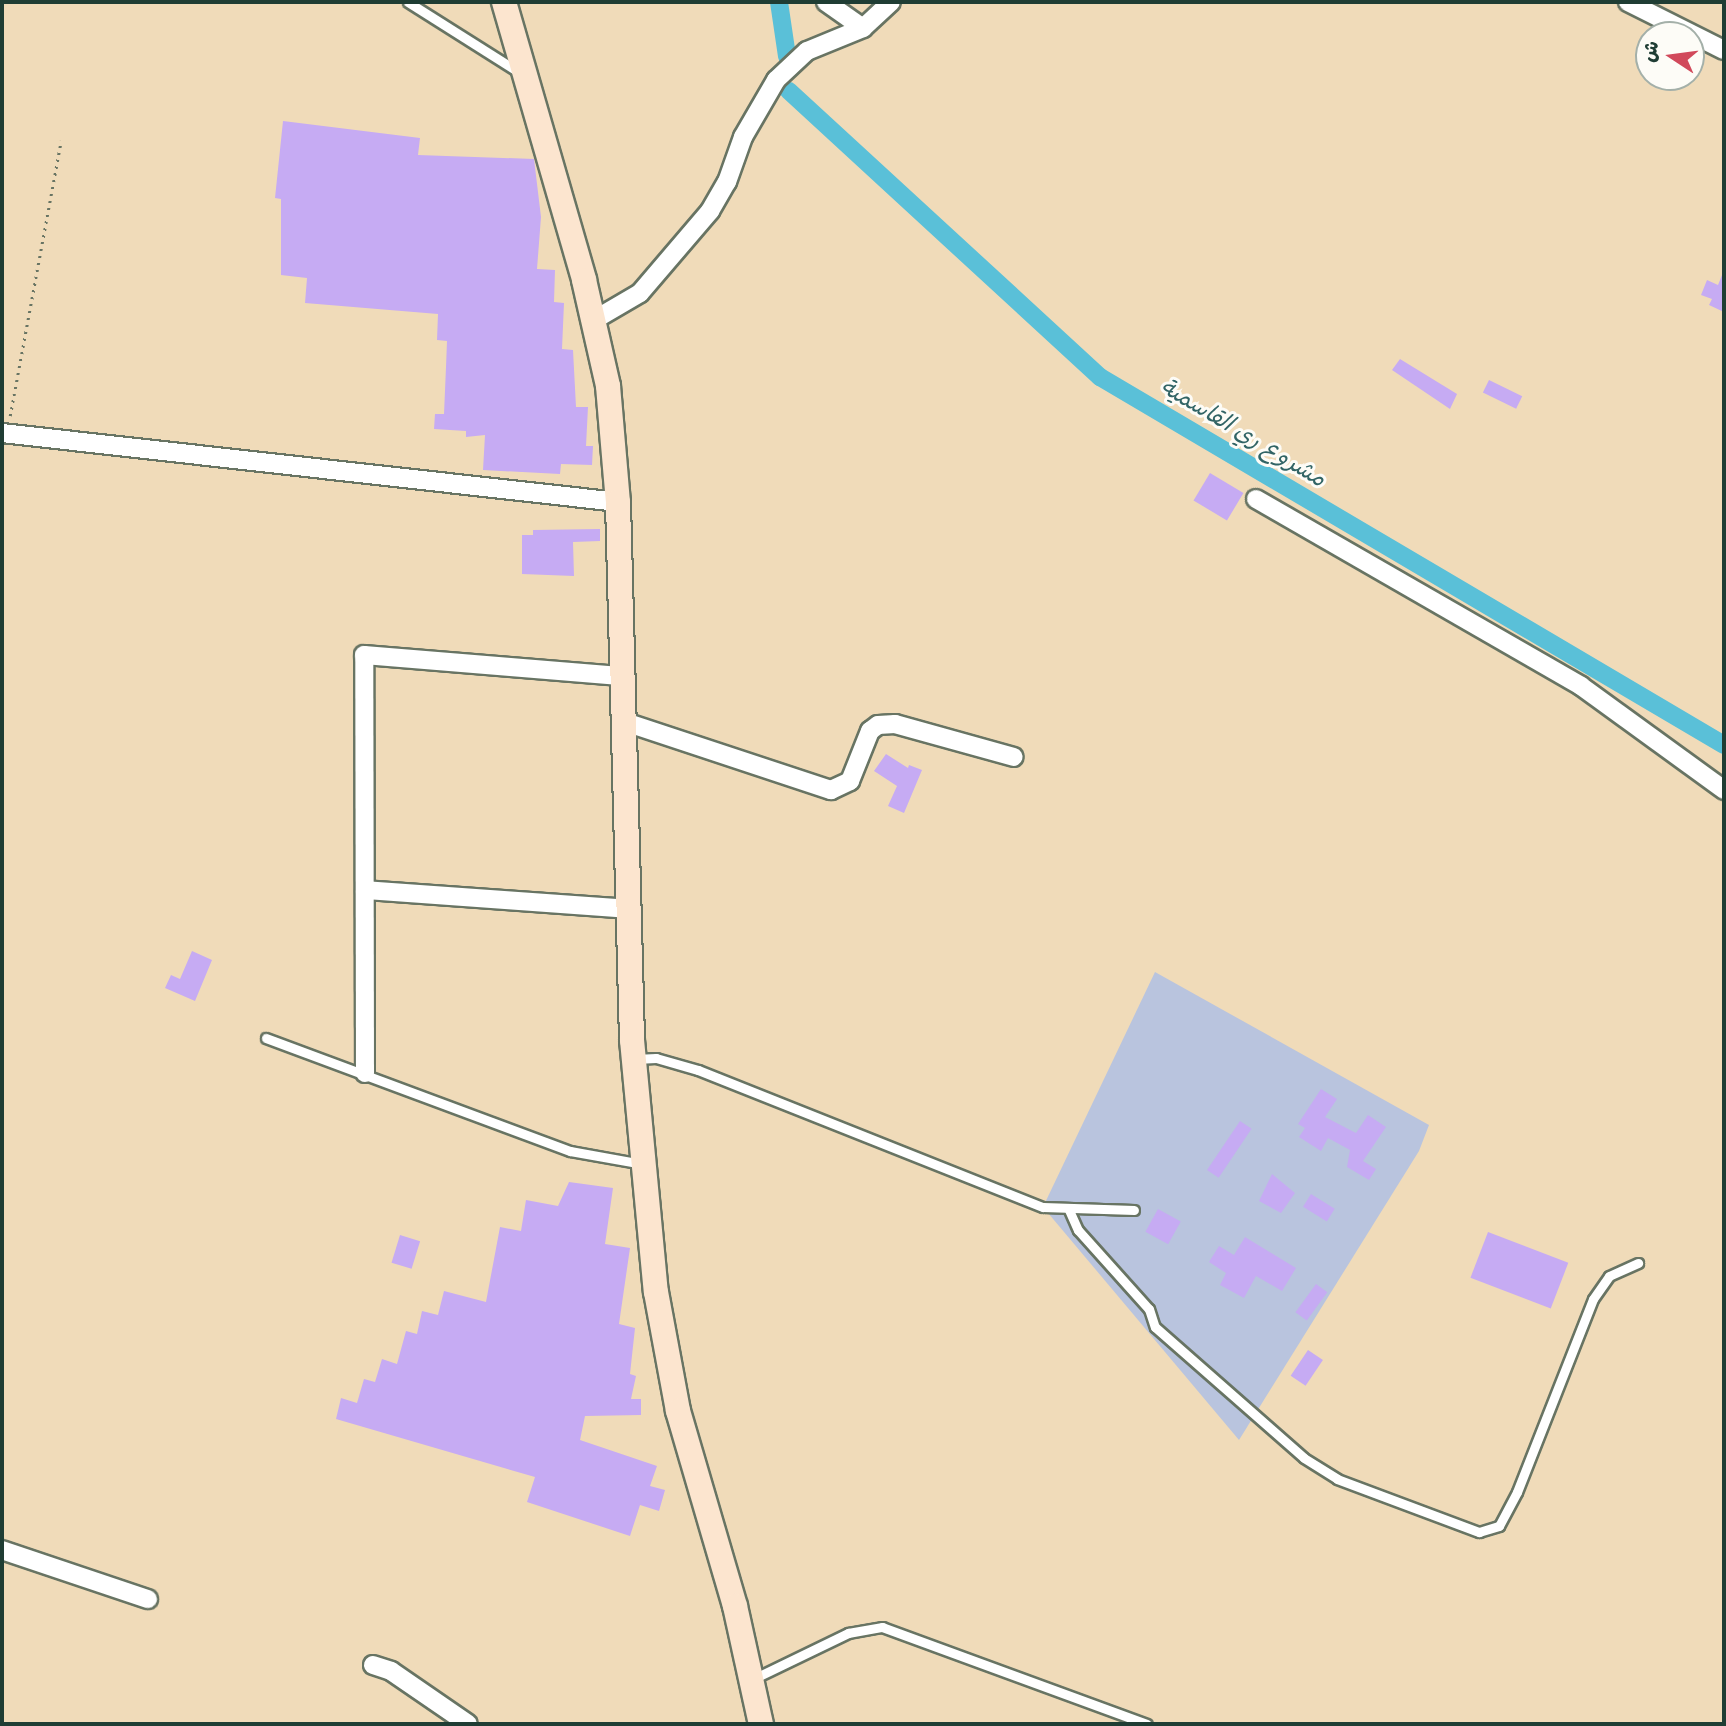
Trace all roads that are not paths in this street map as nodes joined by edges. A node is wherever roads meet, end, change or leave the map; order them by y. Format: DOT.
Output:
graph roads {
  1 [pos="408,2"];
  2 [pos="504,2"];
  3 [pos="826,2"];
  4 [pos="891,2"];
  5 [pos="1628,2"];
  6 [pos="863,27"];
  7 [pos="1724,50"];
  8 [pos="525,76"];
  9 [pos="594,320"];
  10 [pos="4,433"];
  11 [pos="1256,499"];
  12 [pos="618,502"];
  13 [pos="620,676"];
  14 [pos="625,722"];
  15 [pos="1014,757"];
  16 [pos="1724,790"];
  17 [pos="365,890"];
  18 [pos="628,909"];
  19 [pos="266,1038"];
  20 [pos="634,1059"];
  21 [pos="365,1073"];
  22 [pos="643,1164"];
  23 [pos="1069,1210"];
  24 [pos="1134,1210"];
  25 [pos="1638,1263"];
  26 [pos="2,1550"];
  27 [pos="148,1599"];
  28 [pos="373,1665"];
  29 [pos="752,1679"];
  30 [pos="468,1724"];
  31 [pos="761,1724"];
  32 [pos="1147,1724"];
  1 -- 8 [label="lane"];
  2 -- 8 [label="main road"];
  3 -- 6 [label="street"];
  4 -- 6 [label="street"];
  5 -- 7 [label="street"];
  6 -- 9 [label="street"];
  8 -- 9 [label="main road"];
  9 -- 12 [label="main road"];
  10 -- 12 [label="street"];
  11 -- 16 [label="street"];
  12 -- 13 [label="main road"];
  13 -- 14 [label="main road"];
  13 -- 17 [label="street"];
  14 -- 15 [label="street"];
  14 -- 18 [label="main road"];
  17 -- 18 [label="street"];
  17 -- 21 [label="street"];
  18 -- 20 [label="main road"];
  19 -- 21 [label="lane"];
  20 -- 22 [label="main road"];
  20 -- 23 [label="lane"];
  21 -- 22 [label="lane"];
  22 -- 29 [label="main road"];
  23 -- 24 [label="lane"];
  23 -- 25 [label="lane"];
  26 -- 27 [label="street"];
  28 -- 30 [label="street"];
  29 -- 31 [label="main road"];
  29 -- 32 [label="lane"];
}
